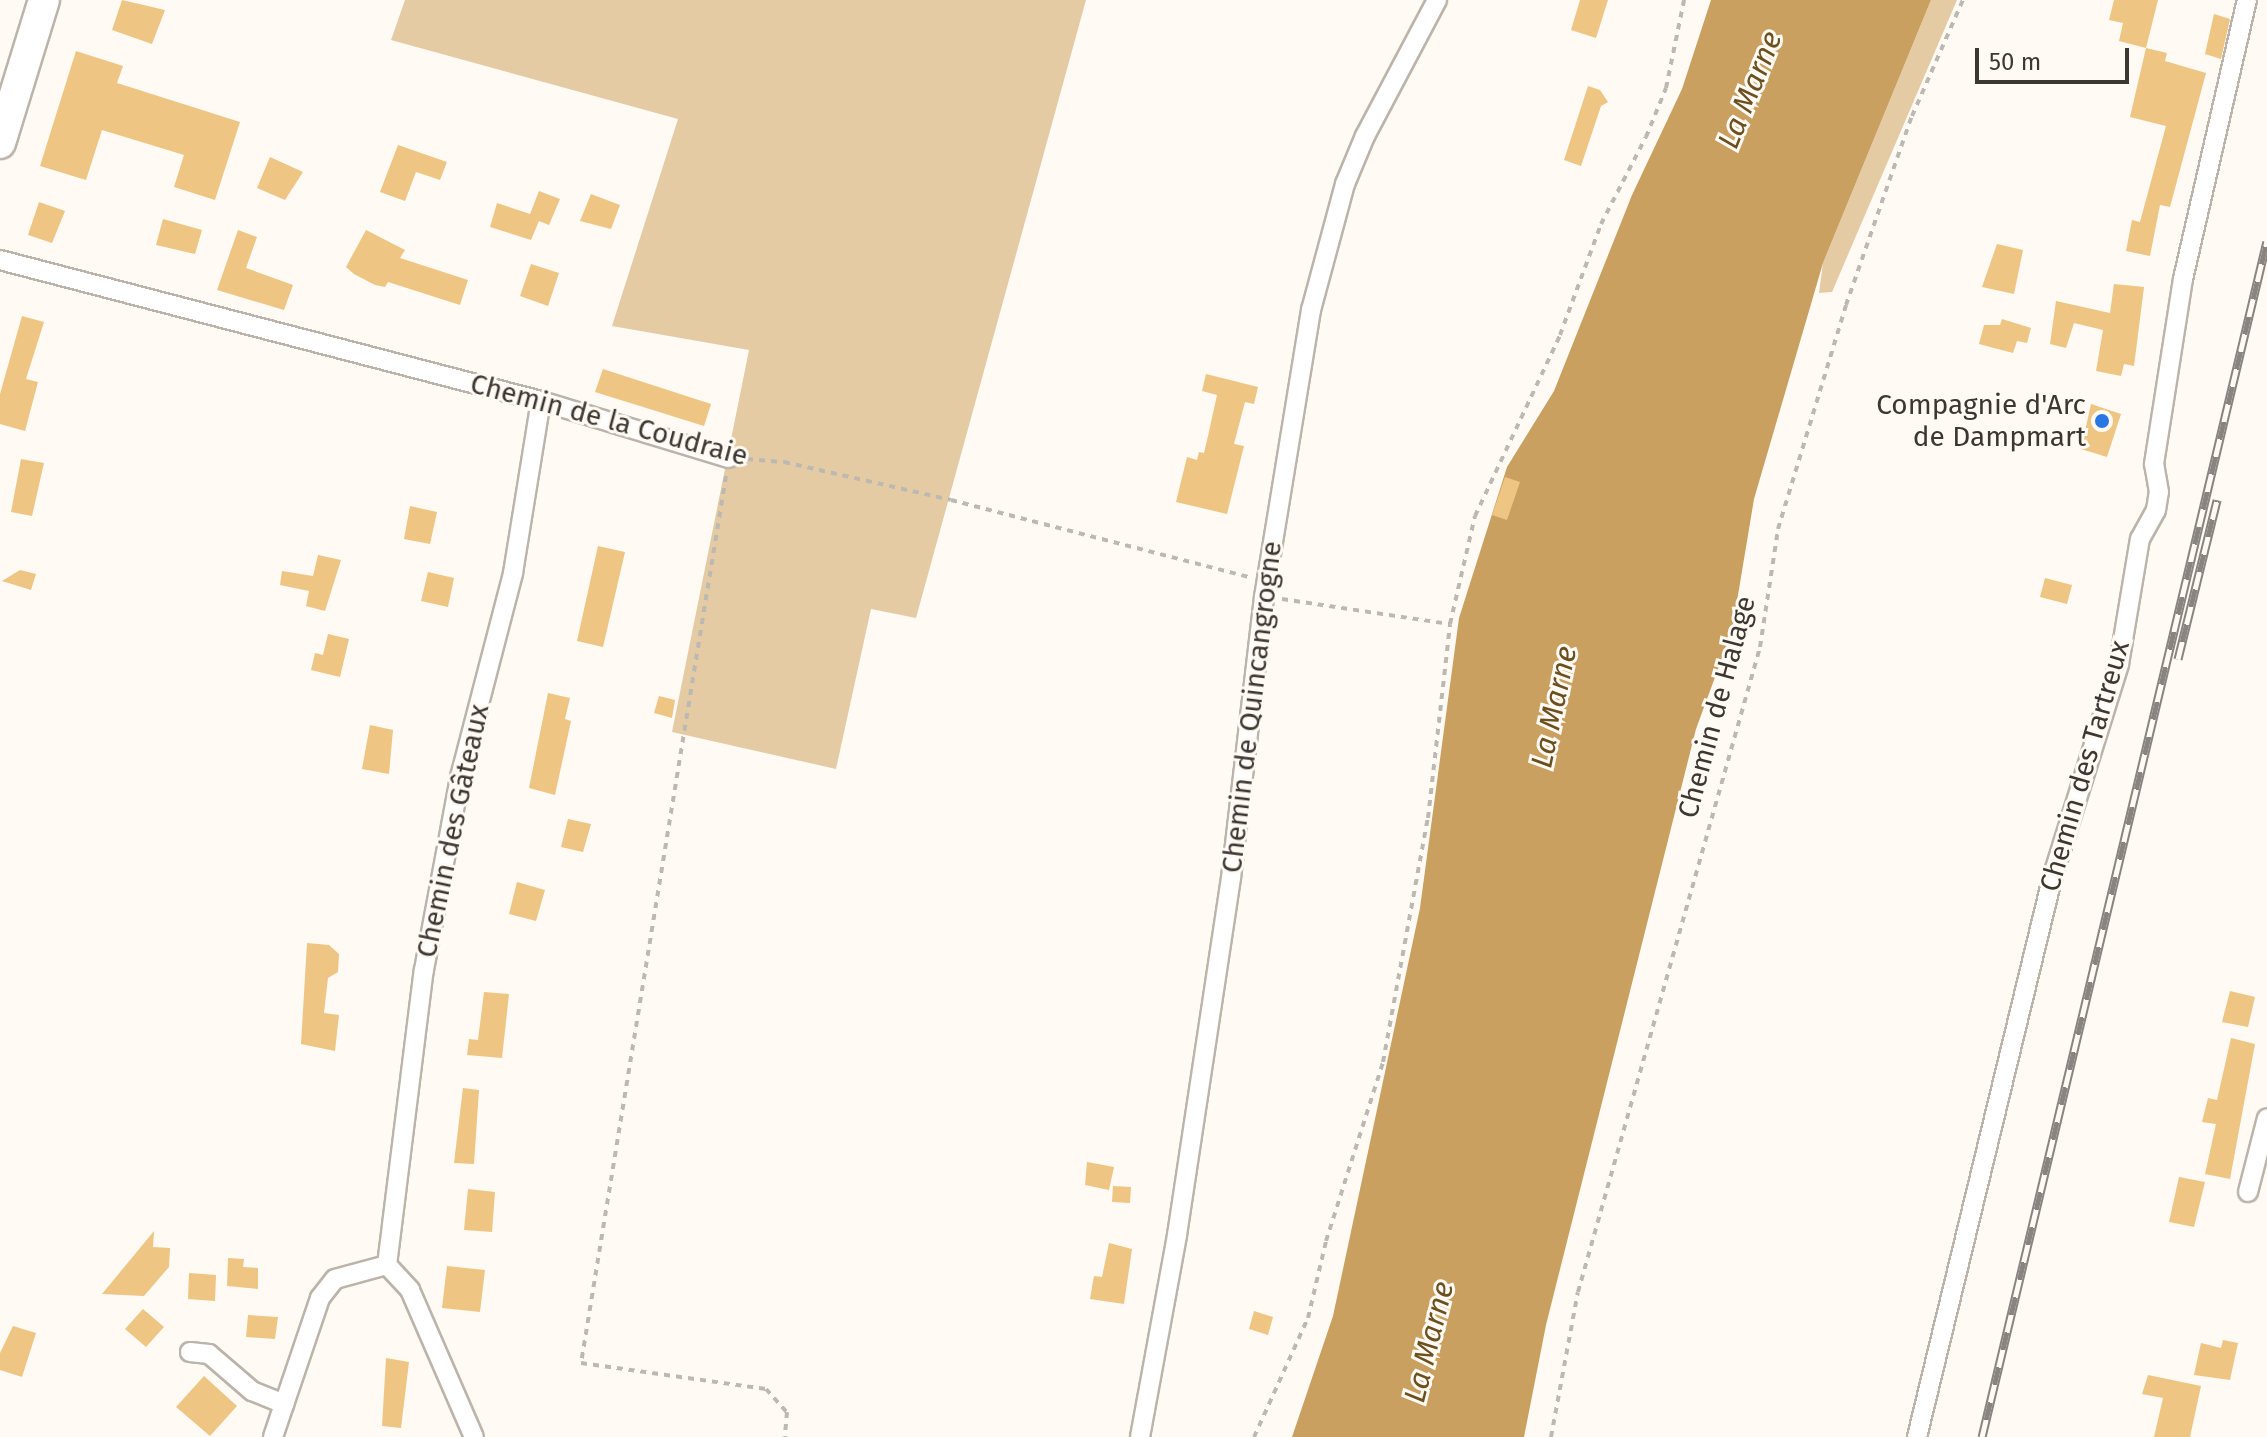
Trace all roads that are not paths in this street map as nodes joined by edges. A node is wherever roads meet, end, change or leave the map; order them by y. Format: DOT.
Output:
graph roads {
  1 [pos="44,0"];
  2 [pos="1437,0"];
  3 [pos="2247,0"];
  4 [pos="0,143"];
  5 [pos="0,260"];
  6 [pos="541,401"];
  7 [pos="729,458"];
  8 [pos="2267,1118"];
  9 [pos="2248,1192"];
  10 [pos="387,1265"];
  11 [pos="190,1352"];
  12 [pos="284,1404"];
  13 [pos="273,1437"];
  14 [pos="474,1437"];
  15 [pos="1140,1437"];
  16 [pos="1917,1437"];
  1 -- 4 [label="main road"];
  2 -- 15 [label="street, Chemin de Quincangrogne"];
  3 -- 16 [label="street, Chemin des Tartreux"];
  5 -- 6 [label="street, Chemin de la Coudraie"];
  6 -- 7 [label="street, Chemin de la Coudraie"];
  6 -- 10 [label="street, Chemin des Gâteaux"];
  8 -- 9 [label="street"];
  10 -- 12 [label="street"];
  10 -- 14 [label="street"];
  11 -- 12 [label="street"];
  12 -- 13 [label="street"];
}
